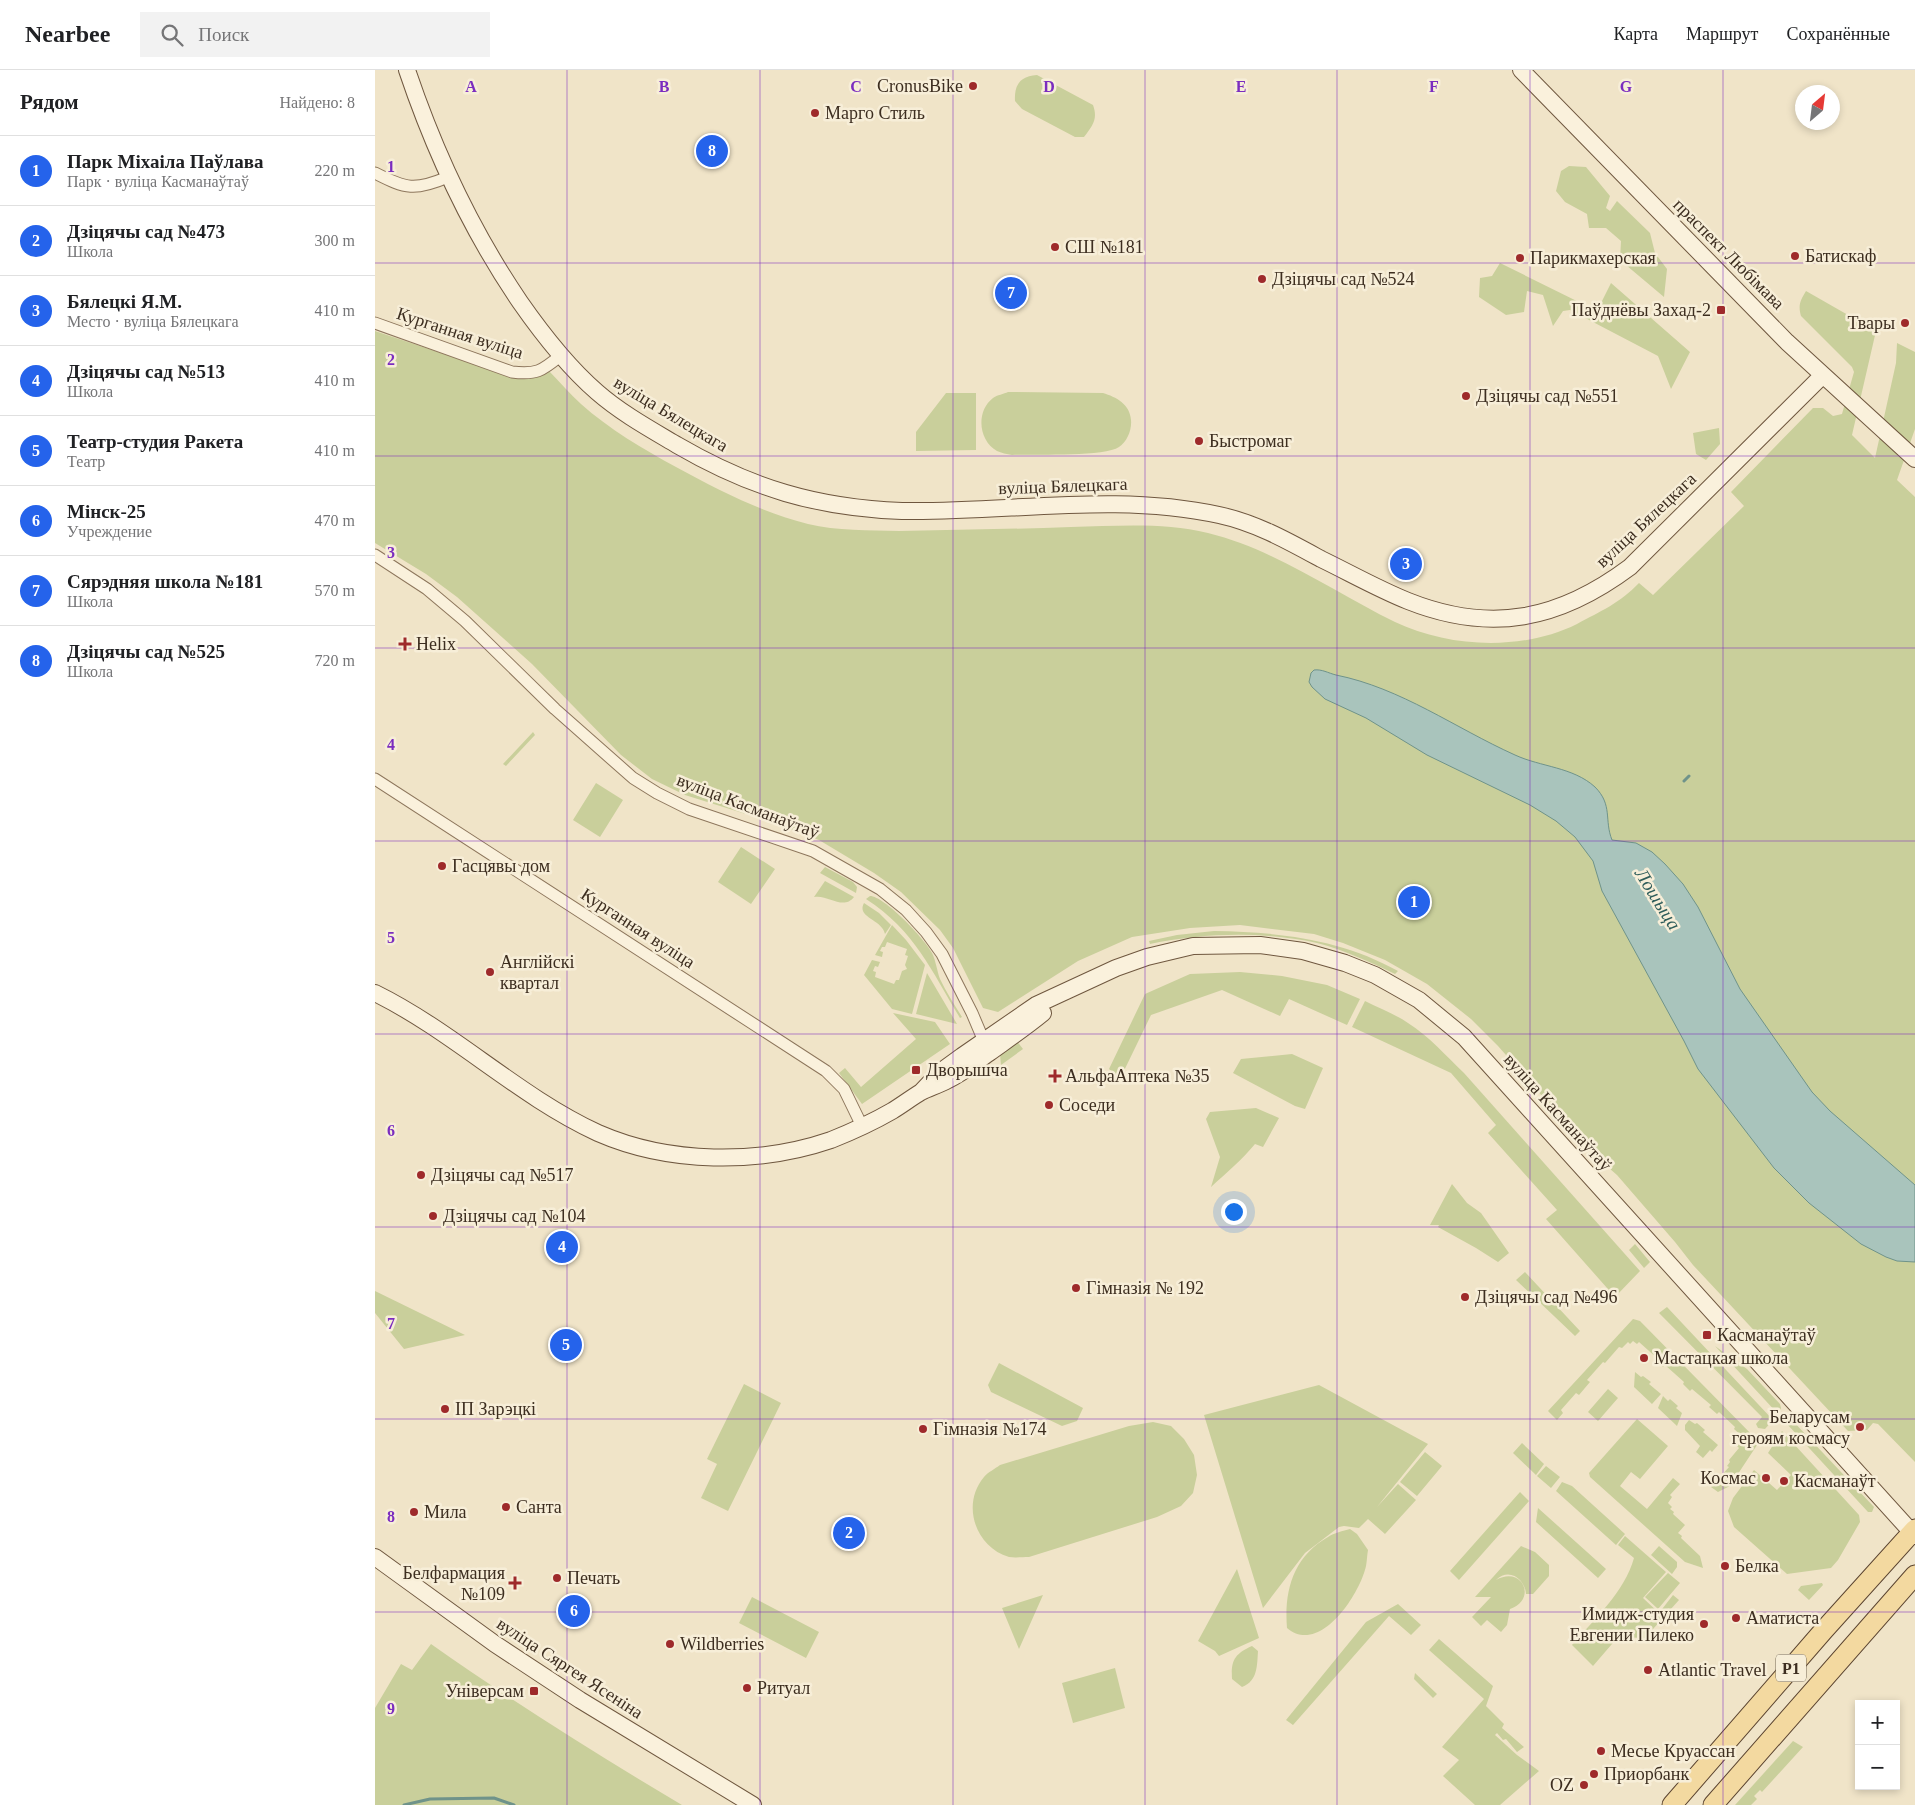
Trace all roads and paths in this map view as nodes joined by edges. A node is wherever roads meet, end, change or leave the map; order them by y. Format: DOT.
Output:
graph roads {
  1 [pos="407,70"];
  2 [pos="1521,70"];
  3 [pos="375,173"];
  4 [pos="448,177"];
  5 [pos="375,323"];
  6 [pos="560,356"];
  7 [pos="1823,375"];
  8 [pos="1911,455"];
  9 [pos="375,555"];
  10 [pos="375,779"];
  11 [pos="375,993"];
  12 [pos="986,1047"];
  13 [pos="862,1126"];
  14 [pos="1914,1532"];
  15 [pos="375,1557"];
  16 [pos="1915,1575"];
  17 [pos="753,1804"];
  18 [pos="1672,1805"];
  19 [pos="1713,1805"];
  1 -- 4 [label="street, вуліца Бялецкага"];
  2 -- 7 [label="street, праспект Любімава"];
  3 -- 4 [label="street"];
  4 -- 6 [label="street, вуліца Бялецкага"];
  5 -- 6 [label="street, Курганная вуліца"];
  6 -- 7 [label="street, вуліца Бялецкага"];
  7 -- 8 [label="street, праспект Любімава"];
  9 -- 12 [label="street, вуліца Касманаўтаў"];
  10 -- 13 [label="street, Курганная вуліца"];
  11 -- 13 [label="street, вуліца Касманаўтаў"];
  12 -- 13 [label="street, вуліца Касманаўтаў"];
  12 -- 14 [label="street, вуліца Касманаўтаў"];
  14 -- 18 [label="main road, Р1"];
  15 -- 17 [label="street, вуліца Сяргея Ясеніна"];
  16 -- 19 [label="main road, Р1"];
}
